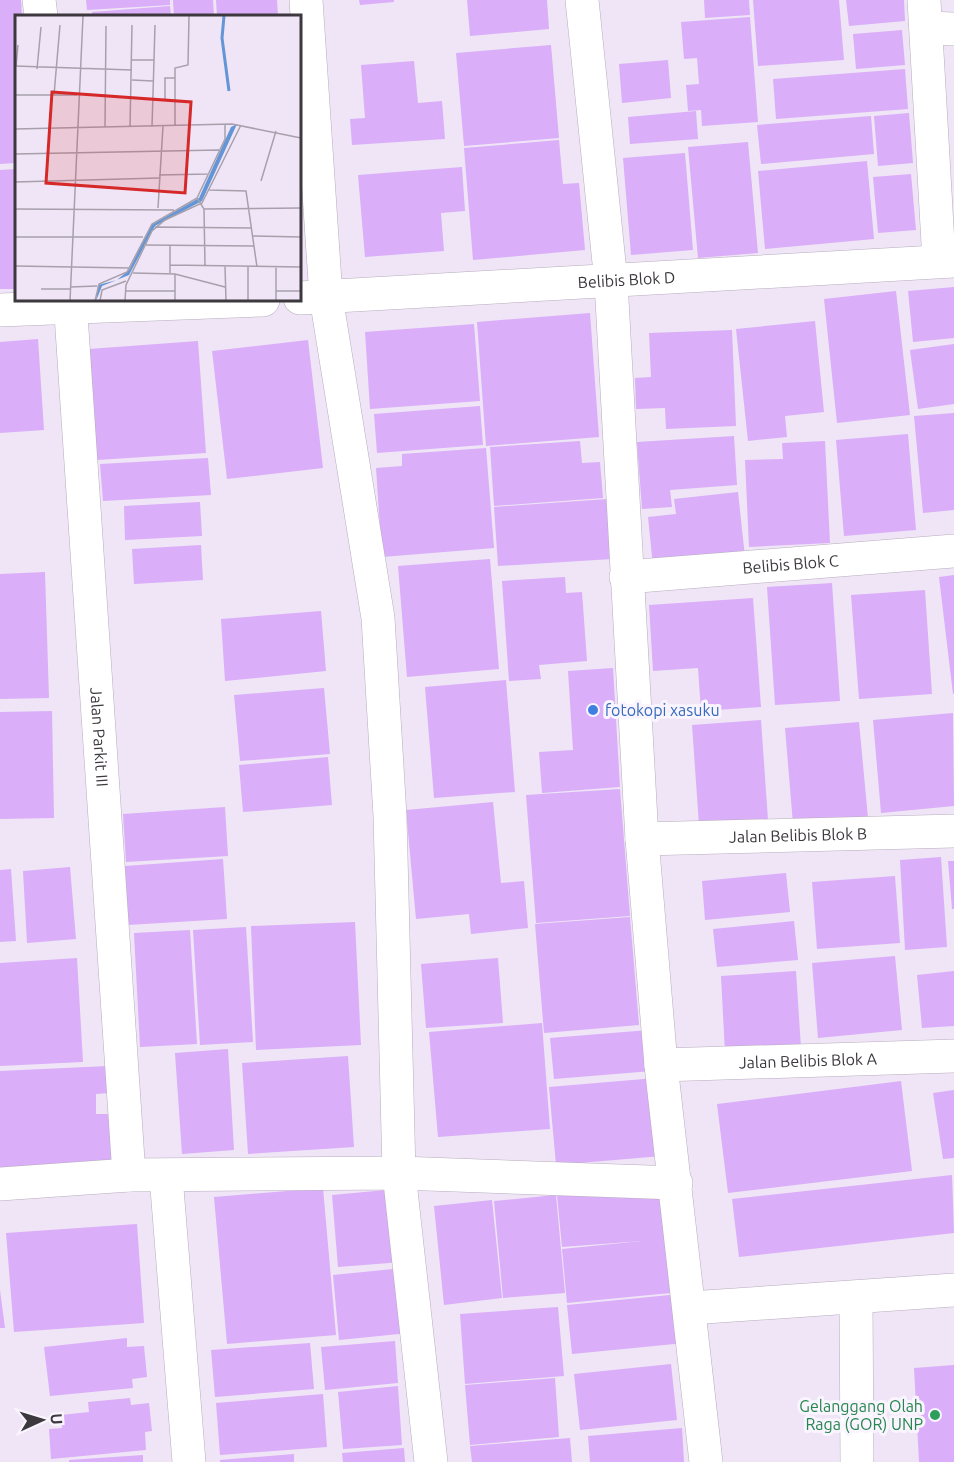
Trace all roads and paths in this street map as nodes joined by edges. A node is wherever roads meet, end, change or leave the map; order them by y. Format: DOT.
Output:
graph roads {
  1 [pos="39,0"];
  2 [pos="306,0"];
  3 [pos="582,0"];
  4 [pos="41,15"];
  5 [pos="935,19"];
  6 [pos="946,261"];
  7 [pos="612,282"];
  8 [pos="313,298"];
  9 [pos="166,302"];
  10 [pos="71,304"];
  11 [pos="0,310"];
  12 [pos="954,551"];
  13 [pos="626,577"];
  14 [pos="954,831"];
  15 [pos="642,839"];
  16 [pos="954,1056"];
  17 [pos="661,1065"];
  18 [pos="399,1173"];
  19 [pos="129,1175"];
  20 [pos="166,1176"];
  21 [pos="676,1183"];
  22 [pos="0,1184"];
  23 [pos="954,1290"];
  24 [pos="856,1298"];
  25 [pos="690,1308"];
  26 [pos="189,1462"];
  27 [pos="430,1462"];
  28 [pos="706,1462"];
  29 [pos="857,1462"];
  1 -- 4 [label="street"];
  2 -- 8 [label="street"];
  3 -- 7 [label="street"];
  5 -- 6 [label="street"];
  6 -- 7 [label="street, Belibis Blok D"];
  7 -- 8 [label="street, Belibis Blok D"];
  7 -- 13 [label="street"];
  8 -- 18 [label="street"];
  9 -- 10 [label="street"];
  10 -- 11 [label="street"];
  10 -- 19 [label="street, Jalan Parkit III"];
  12 -- 13 [label="street, Belibis Blok C"];
  13 -- 15 [label="street"];
  14 -- 15 [label="street, Jalan Belibis Blok B"];
  15 -- 17 [label="street"];
  16 -- 17 [label="street, Jalan Belibis Blok A"];
  17 -- 21 [label="street"];
  18 -- 20 [label="street"];
  18 -- 21 [label="street"];
  18 -- 27 [label="street"];
  19 -- 20 [label="street"];
  19 -- 22 [label="street"];
  20 -- 26 [label="street"];
  21 -- 25 [label="street"];
  23 -- 24 [label="street"];
  24 -- 25 [label="street"];
  24 -- 29 [label="street"];
  25 -- 28 [label="street"];
}
